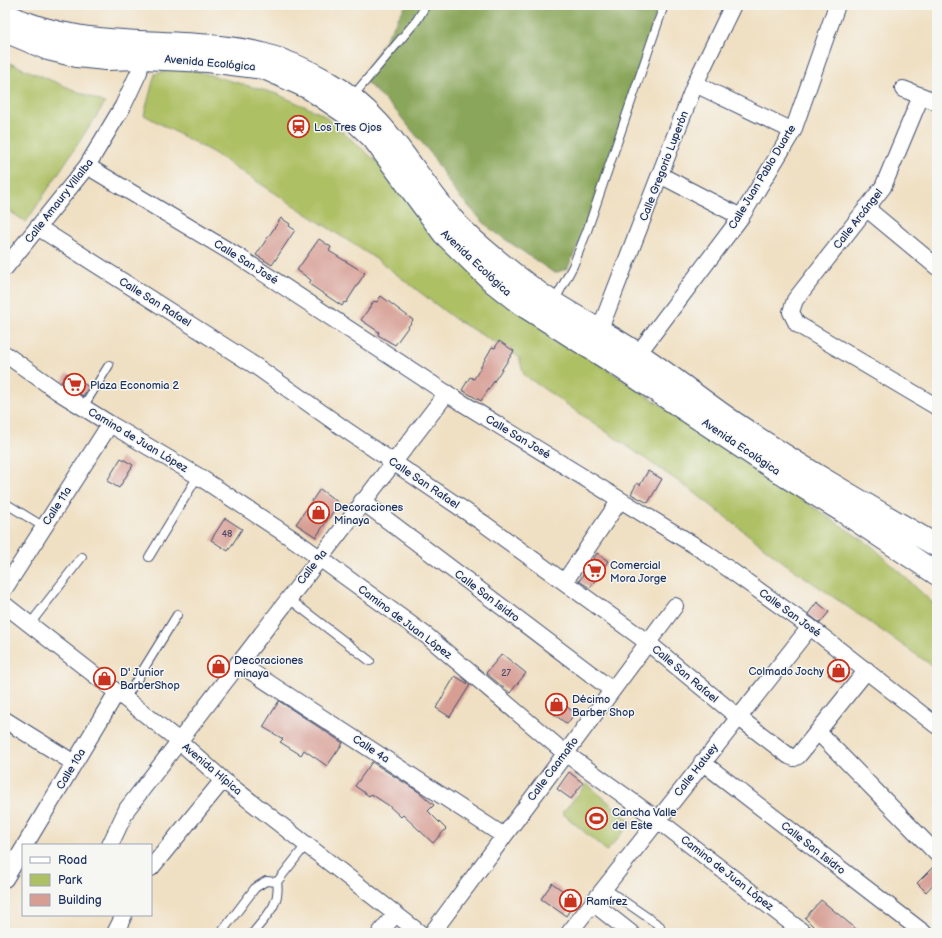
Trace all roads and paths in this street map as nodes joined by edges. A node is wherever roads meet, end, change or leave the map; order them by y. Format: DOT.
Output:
graph roads {
  1 [pos="426,5"];
  2 [pos="664,5"];
  3 [pos="733,5"];
  4 [pos="837,5"];
  5 [pos="5,14"];
  6 [pos="5,31"];
  7 [pos="143,50"];
  8 [pos="695,84"];
  9 [pos="903,89"];
  10 [pos="921,96"];
  11 [pos="352,97"];
  12 [pos="937,102"];
  13 [pos="793,131"];
  14 [pos="87,166"];
  15 [pos="660,175"];
  16 [pos="866,208"];
  17 [pos="741,217"];
  18 [pos="39,228"];
  19 [pos="937,267"];
  20 [pos="5,268"];
  21 [pos="537,303"];
  22 [pos="594,337"];
  23 [pos="5,354"];
  24 [pos="632,361"];
  25 [pos="109,365"];
  26 [pos="447,393"];
  27 [pos="83,407"];
  28 [pos="937,407"];
  29 [pos="110,424"];
  30 [pos="393,462"];
  31 [pos="198,476"];
  32 [pos="620,500"];
  33 [pos="362,502"];
  34 [pos="5,503"];
  35 [pos="887,517"];
  36 [pos="44,527"];
  37 [pos="937,530"];
  38 [pos="937,546"];
  39 [pos="82,557"];
  40 [pos="149,557"];
  41 [pos="319,558"];
  42 [pos="929,569"];
  43 [pos="565,581"];
  44 [pos="937,585"];
  45 [pos="5,588"];
  46 [pos="288,598"];
  47 [pos="5,605"];
  48 [pos="675,606"];
  49 [pos="177,615"];
  50 [pos="30,624"];
  51 [pos="810,627"];
  52 [pos="647,642"];
  53 [pos="370,661"];
  54 [pos="238,663"];
  55 [pos="867,670"];
  56 [pos="612,690"];
  57 [pos="121,696"];
  58 [pos="738,717"];
  59 [pos="5,720"];
  60 [pos="937,726"];
  61 [pos="818,732"];
  62 [pos="178,740"];
  63 [pos="565,753"];
  64 [pos="702,762"];
  65 [pos="74,763"];
  66 [pos="223,780"];
  67 [pos="658,820"];
  68 [pos="504,836"];
  69 [pos="26,844"];
  70 [pos="110,844"];
  71 [pos="306,845"];
  72 [pos="15,854"];
  73 [pos="937,854"];
  74 [pos="152,867"];
  75 [pos="5,879"];
  76 [pos="277,882"];
  77 [pos="605,888"];
  78 [pos="593,903"];
  79 [pos="394,914"];
  80 [pos="124,916"];
  81 [pos="660,926"];
  82 [pos="796,930"];
  83 [pos="115,933"];
  84 [pos="221,933"];
  85 [pos="253,933"];
  86 [pos="380,933"];
  87 [pos="420,933"];
  88 [pos="432,933"];
  89 [pos="569,933"];
  90 [pos="631,933"];
  91 [pos="924,933"];
  1 -- 11 [label="lane"];
  2 -- 21 [label="lane"];
  3 -- 8 [label="street, Calle Gregorio Luperón"];
  4 -- 13 [label="street, Calle Juan Pablo Duarte"];
  5 -- 7 [label="main road, Avenida Ecológica"];
  6 -- 7 [label="main road, Avenida Ecológica"];
  7 -- 11 [label="main road, Avenida Ecológica"];
  7 -- 14 [label="street, Calle Amaury Villalba"];
  7 -- 21 [label="main road, Avenida Ecológica"];
  8 -- 13 [label="street"];
  8 -- 15 [label="street, Calle Gregorio Luperón"];
  9 -- 10 [label="street"];
  10 -- 12 [label="street"];
  10 -- 16 [label="street, Calle Arcángel"];
  11 -- 21 [label="main road, Avenida Ecológica"];
  13 -- 17 [label="street, Calle Juan Pablo Duarte"];
  14 -- 18 [label="street, Calle Amaury Villalba"];
  14 -- 26 [label="street, Calle San José"];
  15 -- 17 [label="street"];
  15 -- 22 [label="street, Calle Gregorio Luperón"];
  16 -- 19 [label="street"];
  16 -- 28 [label="street, Calle Arcángel"];
  17 -- 24 [label="street, Calle Juan Pablo Duarte"];
  18 -- 20 [label="street, Calle Amaury Villalba"];
  18 -- 30 [label="street, Calle San Rafael"];
  21 -- 22 [label="main road, Avenida Ecológica"];
  21 -- 22 [label="main road, Avenida Ecológica"];
  22 -- 24 [label="main road, Avenida Ecológica"];
  23 -- 27 [label="street, Camino de Juan López"];
  24 -- 35 [label="main road, Avenida Ecológica"];
  24 -- 42 [label="main road, Avenida Ecológica"];
  25 -- 27 [label="lane"];
  26 -- 30 [label="street, Calle 9a"];
  26 -- 32 [label="street, Calle San José"];
  27 -- 29 [label="street, Camino de Juan López"];
  29 -- 31 [label="street, Camino de Juan López"];
  29 -- 36 [label="street, Calle 11a"];
  30 -- 33 [label="street, Calle 9a"];
  30 -- 43 [label="street, Calle San Rafael"];
  31 -- 40 [label="lane"];
  31 -- 41 [label="street, Camino de Juan López"];
  32 -- 43 [label="street"];
  32 -- 51 [label="street, Calle San José"];
  33 -- 41 [label="street, Calle 9a"];
  33 -- 56 [label="street, Calle San Isidro"];
  34 -- 36 [label="lane"];
  35 -- 37 [label="main road"];
  35 -- 38 [label="main road, Avenida Ecológica"];
  36 -- 45 [label="street, Calle 11a"];
  39 -- 50 [label="lane"];
  41 -- 46 [label="street, Calle 9a"];
  41 -- 63 [label="street, Camino de Juan López"];
  42 -- 44 [label="main road, Avenida Ecológica"];
  43 -- 52 [label="street, Calle San Rafael"];
  46 -- 53 [label="lane"];
  46 -- 54 [label="street, Calle 9a"];
  47 -- 50 [label="street, Avenida Hípica"];
  48 -- 52 [label="street, Calle Caamaño"];
  49 -- 57 [label="lane"];
  50 -- 57 [label="street, Avenida Hípica"];
  51 -- 55 [label="street, Calle San José"];
  51 -- 58 [label="street, Calle Hatuey"];
  52 -- 56 [label="street, Calle Caamaño"];
  52 -- 58 [label="street, Calle San Rafael"];
  54 -- 62 [label="street, Calle 9a"];
  54 -- 68 [label="street, Calle 4a"];
  55 -- 60 [label="street, Calle San José"];
  55 -- 61 [label="street"];
  56 -- 63 [label="street, Calle Caamaño"];
  57 -- 62 [label="street, Avenida Hípica"];
  57 -- 65 [label="street, Calle 10a"];
  58 -- 61 [label="street, Calle San Rafael"];
  58 -- 64 [label="street, Calle Hatuey"];
  59 -- 65 [label="street"];
  61 -- 73 [label="street"];
  62 -- 66 [label="street, Avenida Hípica"];
  62 -- 70 [label="street, Calle 9a"];
  63 -- 67 [label="street, Camino de Juan López"];
  63 -- 68 [label="street, Calle Caamaño"];
  64 -- 67 [label="street, Calle Hatuey"];
  64 -- 91 [label="street, Calle San Isidro"];
  65 -- 69 [label="street, Calle 10a"];
  66 -- 71 [label="street, Avenida Hípica"];
  66 -- 74 [label="street"];
  67 -- 77 [label="street, Calle Hatuey"];
  67 -- 82 [label="street, Camino de Juan López"];
  68 -- 88 [label="street, Calle Caamaño"];
  71 -- 76 [label="lane"];
  71 -- 79 [label="street, Avenida Hípica"];
  72 -- 75 [label="street"];
  76 -- 84 [label="lane"];
  76 -- 85 [label="lane"];
  77 -- 78 [label="street, Calle Hatuey"];
  77 -- 81 [label="lane"];
  78 -- 89 [label="street, Calle Hatuey"];
  78 -- 90 [label="street"];
  79 -- 86 [label="street"];
  79 -- 87 [label="street, Avenida Hípica"];
  80 -- 83 [label="street"];
}
